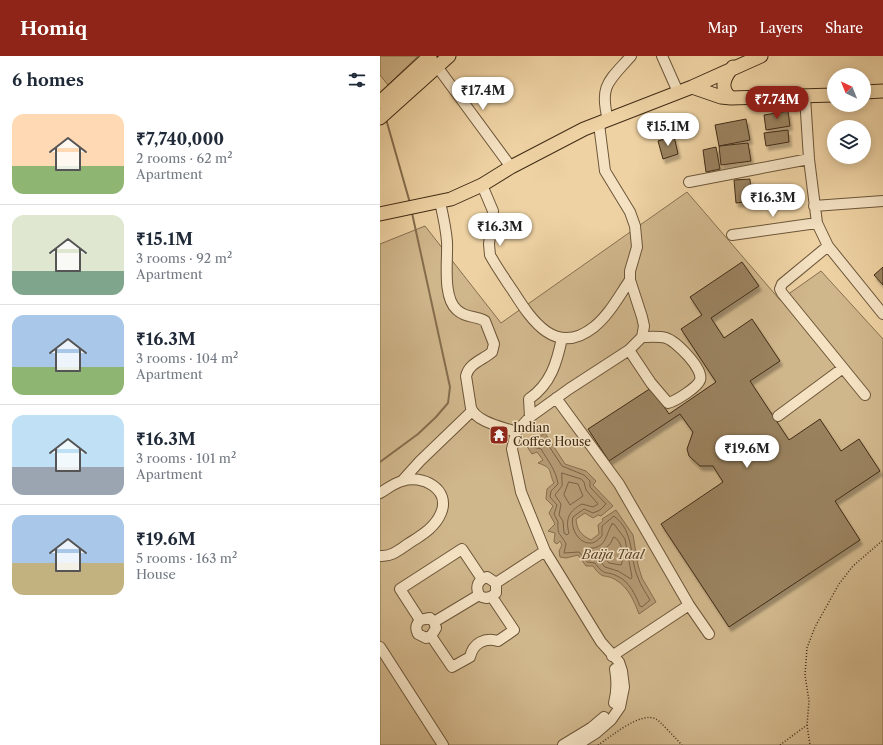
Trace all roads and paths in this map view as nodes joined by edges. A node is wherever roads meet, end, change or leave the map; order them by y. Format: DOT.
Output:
graph roads {
  1 [pos="449,56"];
  2 [pos="631,56"];
  3 [pos="662,56"];
  4 [pos="761,56"];
  5 [pos="432,60"];
  6 [pos="733,67"];
  7 [pos="692,87"];
  8 [pos="678,92"];
  9 [pos="871,92"];
  10 [pos="883,92"];
  11 [pos="399,93"];
  12 [pos="827,95"];
  13 [pos="805,97"];
  14 [pos="731,98"];
  15 [pos="380,102"];
  16 [pos="380,118"];
  17 [pos="604,122"];
  18 [pos="809,159"];
  19 [pos="511,167"];
  20 [pos="689,182"];
  21 [pos="482,185"];
  22 [pos="883,202"];
  23 [pos="436,203"];
  24 [pos="814,206"];
  25 [pos="380,214"];
  26 [pos="817,223"];
  27 [pos="732,235"];
  28 [pos="828,246"];
  29 [pos="630,280"];
  30 [pos="883,314"];
  31 [pos="642,337"];
  32 [pos="562,338"];
  33 [pos="630,350"];
  34 [pos="843,368"];
  35 [pos="865,395"];
  36 [pos="556,398"];
  37 [pos="472,410"];
  38 [pos="778,416"];
  39 [pos="530,417"];
  40 [pos="516,432"];
  41 [pos="402,481"];
  42 [pos="380,493"];
  43 [pos="883,540"];
  44 [pos="545,551"];
  45 [pos="380,556"];
  46 [pos="482,579"];
  47 [pos="496,583"];
  48 [pos="479,595"];
  49 [pos="492,597"];
  50 [pos="689,605"];
  51 [pos="420,620"];
  52 [pos="434,622"];
  53 [pos="709,634"];
  54 [pos="431,636"];
  55 [pos="380,647"];
  56 [pos="612,656"];
  57 [pos="807,725"];
  58 [pos="442,745"];
  59 [pos="563,745"];
  60 [pos="577,745"];
  61 [pos="598,745"];
  62 [pos="682,745"];
  63 [pos="780,745"];
  64 [pos="810,745"];
  1 -- 5 [label="main road"];
  2 -- 17 [label="street"];
  3 -- 8 [label="street"];
  4 -- 6 [label="main road"];
  5 -- 11 [label="main road"];
  5 -- 19 [label="street"];
  6 -- 7 [label="main road"];
  6 -- 14 [label="main road"];
  7 -- 8 [label="main road"];
  7 -- 14 [label="main road"];
  8 -- 17 [label="main road"];
  9 -- 10 [label="main road"];
  11 -- 15 [label="main road"];
  11 -- 16 [label="main road"];
  12 -- 13 [label="main road"];
  13 -- 14 [label="main road"];
  13 -- 18 [label="street"];
  17 -- 19 [label="main road"];
  17 -- 29 [label="street"];
  18 -- 20 [label="street"];
  18 -- 24 [label="street"];
  19 -- 21 [label="main road"];
  21 -- 23 [label="main road"];
  21 -- 32 [label="street"];
  22 -- 24 [label="street"];
  23 -- 25 [label="main road"];
  23 -- 37 [label="street"];
  24 -- 26 [label="street"];
  26 -- 27 [label="street"];
  26 -- 28 [label="street"];
  28 -- 30 [label="street"];
  28 -- 34 [label="street"];
  29 -- 31 [label="street"];
  29 -- 32 [label="street"];
  31 -- 33 [label="street"];
  31 -- 33 [label="street"];
  32 -- 39 [label="street"];
  33 -- 36 [label="street"];
  34 -- 35 [label="street"];
  34 -- 38 [label="street"];
  36 -- 39 [label="street"];
  36 -- 50 [label="street"];
  37 -- 40 [label="street"];
  37 -- 41 [label="street"];
  39 -- 40 [label="street"];
  40 -- 44 [label="street"];
  41 -- 42 [label="street"];
  41 -- 45 [label="street"];
  43 -- 57 [label="path"];
  44 -- 47 [label="street"];
  44 -- 56 [label="street"];
  46 -- 47 [label="street"];
  46 -- 48 [label="street"];
  46 -- 51 [label="street"];
  47 -- 49 [label="street"];
  48 -- 49 [label="street"];
  48 -- 52 [label="street"];
  49 -- 54 [label="street"];
  50 -- 53 [label="street"];
  50 -- 56 [label="street"];
  51 -- 52 [label="street"];
  51 -- 54 [label="street"];
  52 -- 54 [label="street"];
  55 -- 58 [label="street"];
  56 -- 59 [label="street"];
  56 -- 60 [label="street"];
  57 -- 63 [label="path"];
  57 -- 64 [label="path"];
  61 -- 62 [label="path"];
}
